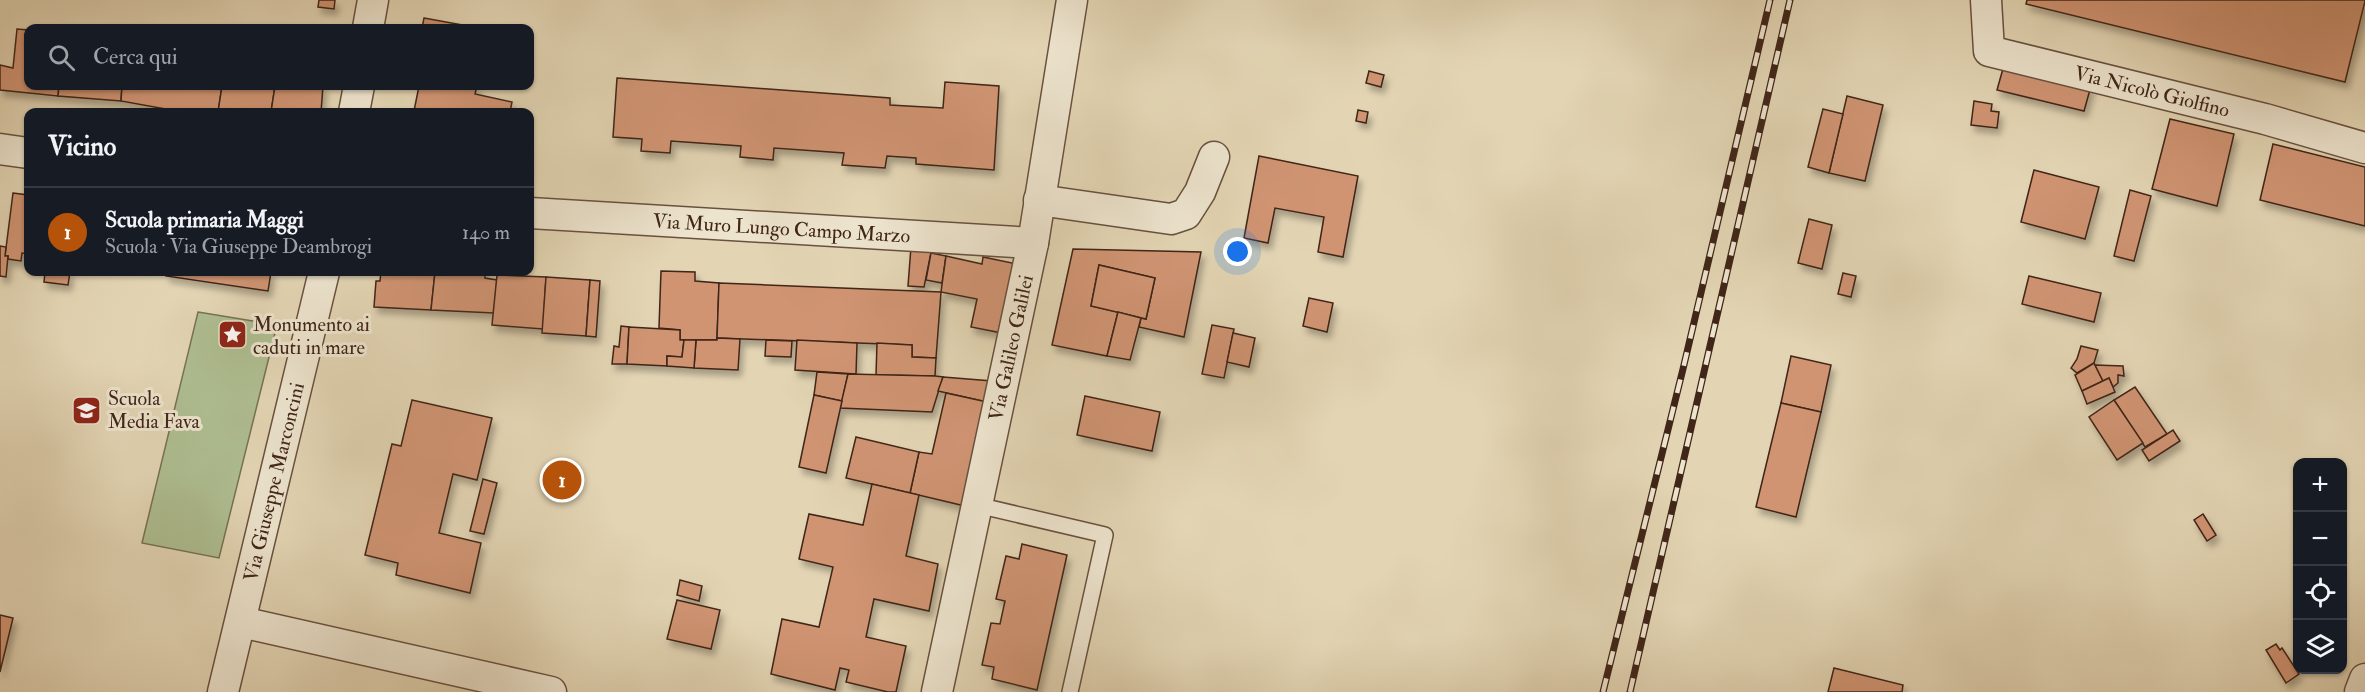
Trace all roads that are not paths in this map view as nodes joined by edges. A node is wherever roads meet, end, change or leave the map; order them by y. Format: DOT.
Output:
graph roads {
  1 [pos="373,0"];
  2 [pos="1072,0"];
  3 [pos="1986,0"];
  4 [pos="369,24"];
  5 [pos="358,90"];
  6 [pos="355,108"];
  7 [pos="2365,148"];
  8 [pos="0,149"];
  9 [pos="24,152"];
  10 [pos="1214,156"];
  11 [pos="1039,200"];
  12 [pos="534,213"];
  13 [pos="1033,243"];
  14 [pos="323,276"];
  15 [pos="977,504"];
  16 [pos="241,622"];
  17 [pos="2365,679"];
  18 [pos="224,692"];
  19 [pos="551,692"];
  20 [pos="937,692"];
  21 [pos="1070,692"];
  22 [pos="2360,692"];
  1 -- 4 [label="street"];
  2 -- 11 [label="street, Via Galileo Galilei"];
  3 -- 7 [label="street, Via Nicolò Giolfino"];
  5 -- 6 [label="street"];
  8 -- 9 [label="street"];
  10 -- 11 [label="street"];
  11 -- 13 [label="street, Via Galileo Galilei"];
  12 -- 13 [label="street, Via Muro Lungo Campo Marzo"];
  13 -- 15 [label="street, Via Galileo Galilei"];
  14 -- 16 [label="street, Via Giuseppe Marconcini"];
  15 -- 20 [label="street, Via Galileo Galilei"];
  15 -- 21 [label="lane"];
  16 -- 18 [label="street, Via Giuseppe Marconcini"];
  16 -- 19 [label="street"];
  17 -- 22 [label="street"];
}
